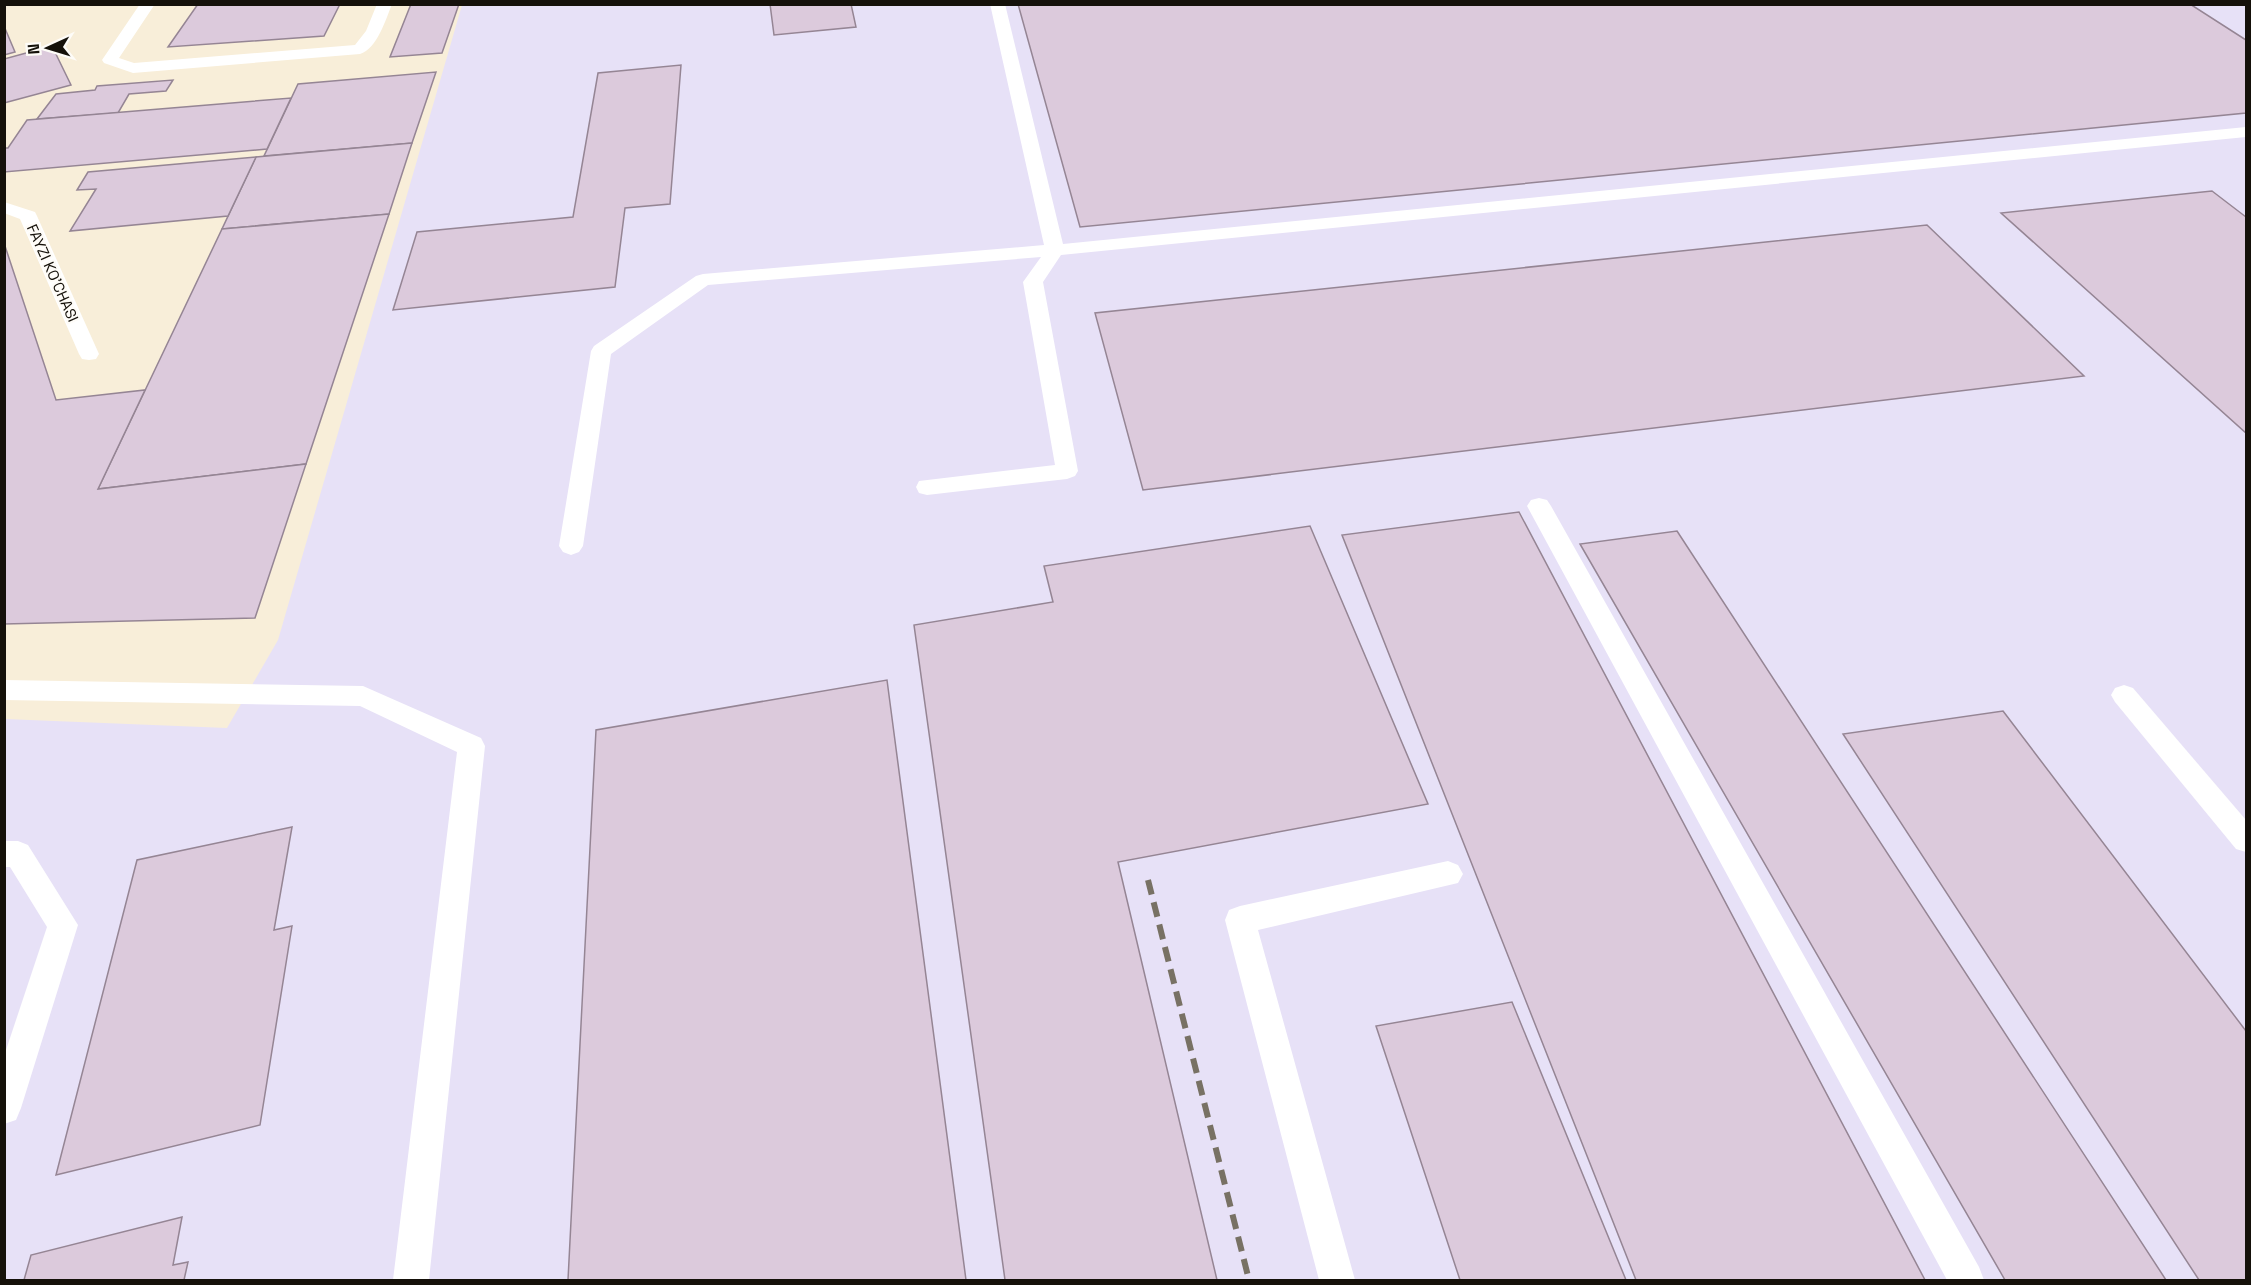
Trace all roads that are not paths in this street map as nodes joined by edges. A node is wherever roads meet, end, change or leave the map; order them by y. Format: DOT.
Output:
graph roads {
  1 [pos="148,4"];
  2 [pos="385,4"];
  3 [pos="997,4"];
  4 [pos="2247,132"];
  5 [pos="4,207"];
  6 [pos="1055,250"];
  7 [pos="89,354"];
  8 [pos="927,487"];
  9 [pos="1539,506"];
  10 [pos="571,546"];
  11 [pos="4,690"];
  12 [pos="2124,695"];
  13 [pos="2247,840"];
  14 [pos="4,854"];
  15 [pos="1448,874"];
  16 [pos="4,1108"];
  17 [pos="411,1281"];
  18 [pos="1337,1281"];
  19 [pos="1966,1281"];
  1 -- 2 [label="lane"];
  3 -- 6 [label="lane"];
  4 -- 6 [label="lane"];
  5 -- 7 [label="lane, FAYZI KO'CHASI"];
  6 -- 8 [label="lane"];
  6 -- 10 [label="lane"];
  9 -- 19 [label="lane"];
  11 -- 17 [label="lane"];
  12 -- 13 [label="lane"];
  14 -- 16 [label="lane"];
  15 -- 18 [label="lane"];
}
